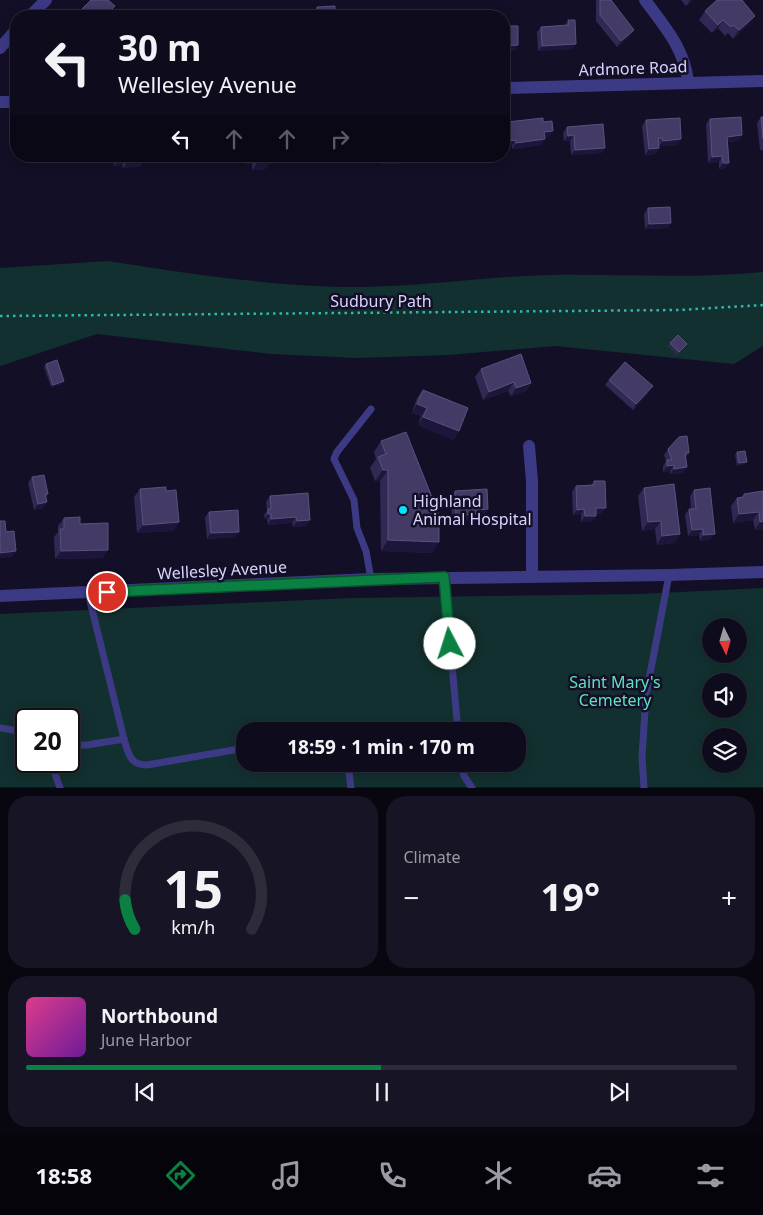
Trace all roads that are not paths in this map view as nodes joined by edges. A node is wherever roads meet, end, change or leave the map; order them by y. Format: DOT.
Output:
graph roads {
  1 [pos="46,0"];
  2 [pos="645,0"];
  3 [pos="36,10"];
  4 [pos="10,37"];
  5 [pos="0,48"];
  6 [pos="763,81"];
  7 [pos="688,82"];
  8 [pos="510,88"];
  9 [pos="371,408"];
  10 [pos="529,446"];
  11 [pos="763,572"];
  12 [pos="532,575"];
  13 [pos="669,575"];
  14 [pos="444,577"];
  15 [pos="371,579"];
  16 [pos="88,593"];
  17 [pos="0,596"];
  18 [pos="457,722"];
  19 [pos="0,728"];
  20 [pos="15,730"];
  21 [pos="124,739"];
  22 [pos="80,745"];
  23 [pos="236,750"];
  24 [pos="349,772"];
  25 [pos="463,772"];
  26 [pos="55,773"];
  27 [pos="60,788"];
  28 [pos="351,788"];
  29 [pos="472,788"];
  30 [pos="644,788"];
  1 -- 3 [label="street"];
  2 -- 7 [label="street"];
  4 -- 5 [label="street"];
  6 -- 7 [label="street, Ardmore Road"];
  7 -- 8 [label="street, Ardmore Road"];
  9 -- 15 [label="lane"];
  10 -- 12 [label="street"];
  11 -- 13 [label="street, Wellesley Avenue"];
  12 -- 13 [label="street, Wellesley Avenue"];
  12 -- 14 [label="street, Wellesley Avenue"];
  13 -- 30 [label="lane"];
  14 -- 15 [label="street, Wellesley Avenue"];
  14 -- 18 [label="lane"];
  15 -- 16 [label="street, Wellesley Avenue"];
  16 -- 17 [label="street, Wellesley Avenue"];
  16 -- 21 [label="lane"];
  19 -- 20 [label="lane"];
  21 -- 22 [label="lane"];
  21 -- 23 [label="lane"];
  24 -- 28 [label="lane"];
  25 -- 29 [label="lane"];
  26 -- 27 [label="lane"];
}
